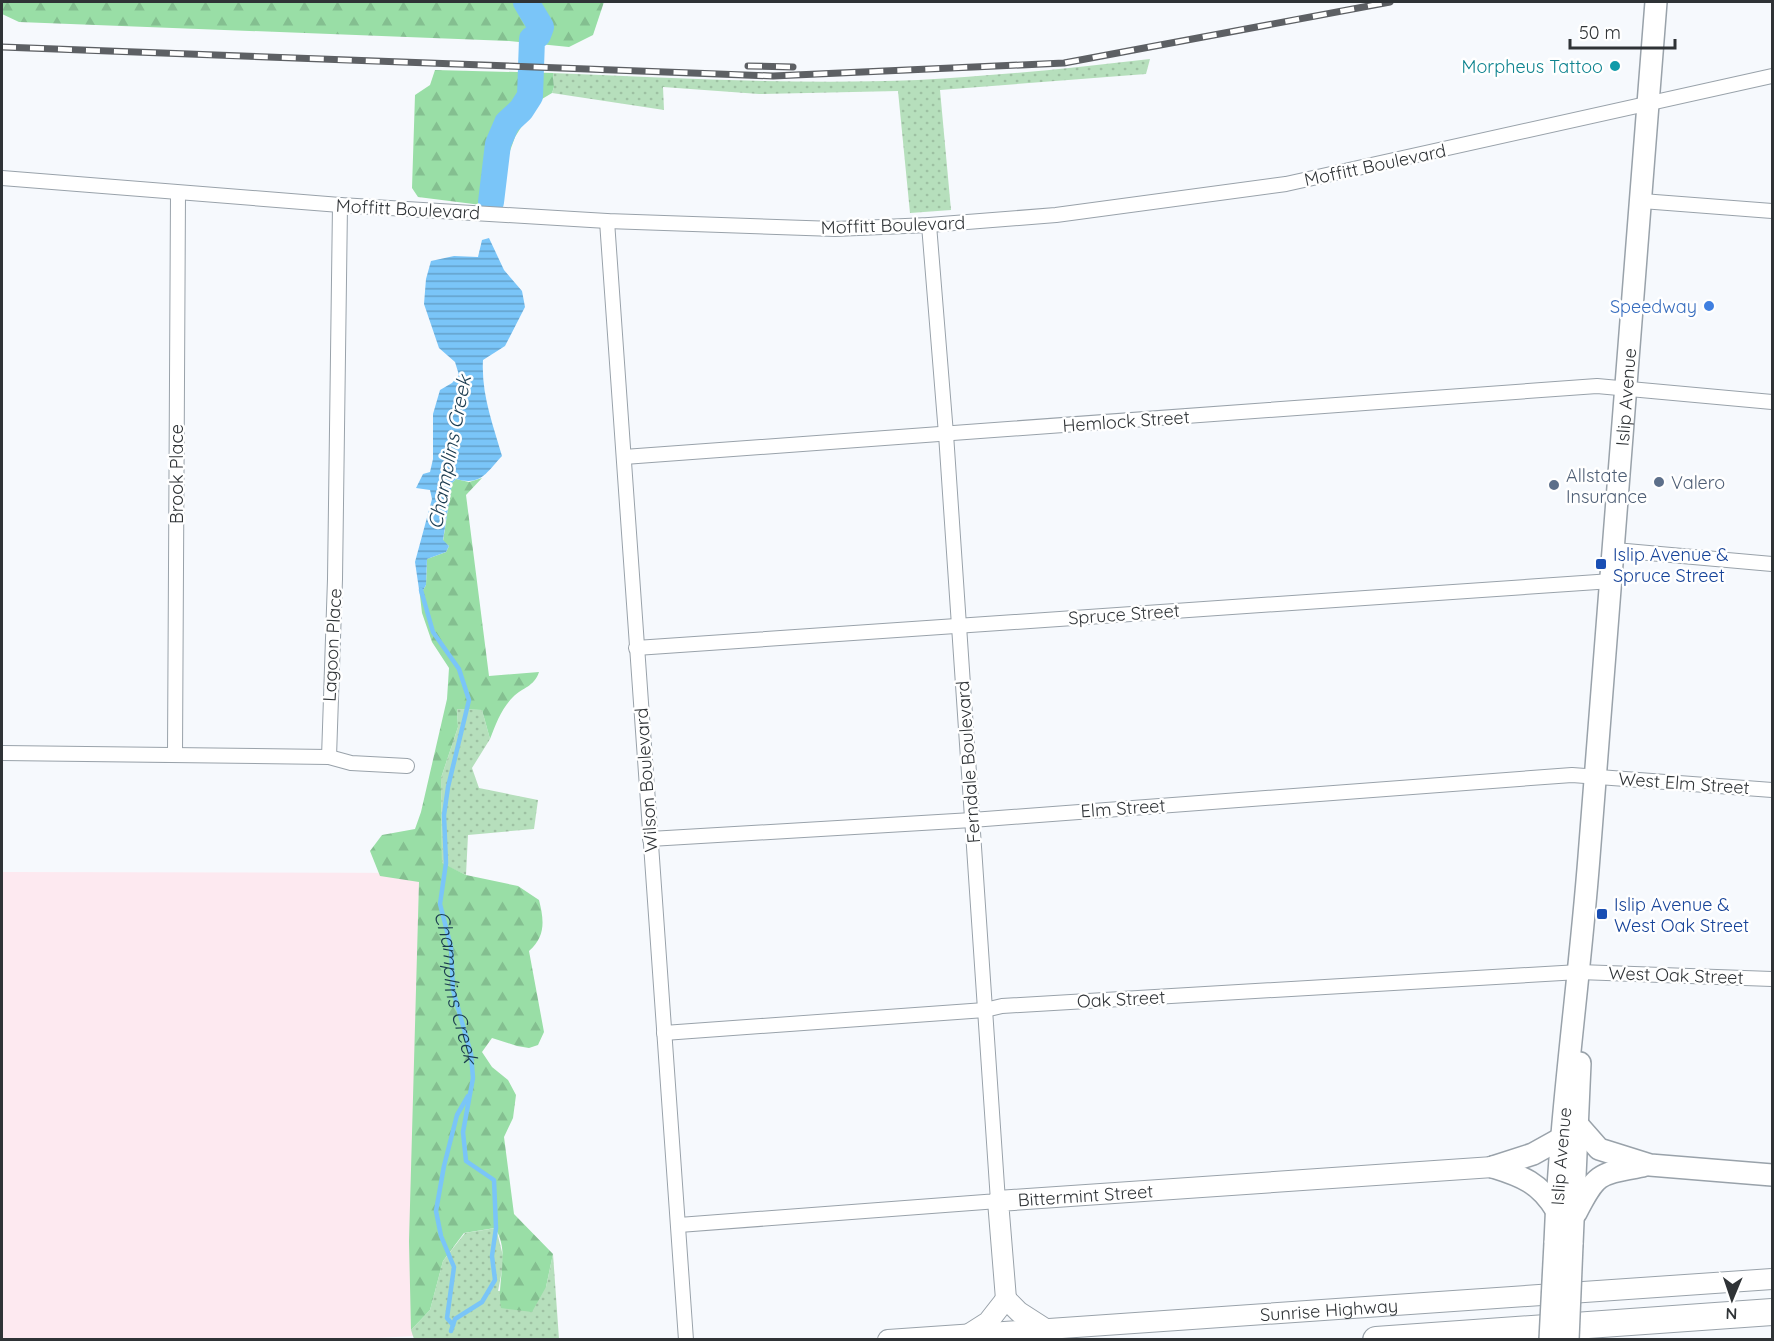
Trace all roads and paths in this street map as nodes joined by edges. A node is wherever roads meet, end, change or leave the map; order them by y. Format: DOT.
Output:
graph roads {
  1 [pos="1656,2"];
  2 [pos="1773,76"];
  3 [pos="1648,105"];
  4 [pos="2,178"];
  5 [pos="178,194"];
  6 [pos="1642,201"];
  7 [pos="340,205"];
  8 [pos="1773,212"];
  9 [pos="607,221"];
  10 [pos="929,225"];
  11 [pos="1627,390"];
  12 [pos="1773,402"];
  13 [pos="946,434"];
  14 [pos="624,457"];
  15 [pos="1615,550"];
  16 [pos="1773,564"];
  17 [pos="1612,581"];
  18 [pos="958,625"];
  19 [pos="636,648"];
  20 [pos="2,753"];
  21 [pos="175,754"];
  22 [pos="329,757"];
  23 [pos="407,766"];
  24 [pos="1596,777"];
  25 [pos="1773,790"];
  26 [pos="972,820"];
  27 [pos="651,839"];
  28 [pos="1579,972"];
  29 [pos="1773,978"];
  30 [pos="985,1010"];
  31 [pos="664,1033"];
  32 [pos="1577,1124"];
  33 [pos="1560,1139"];
  34 [pos="1650,1165"];
  35 [pos="1493,1167"];
  36 [pos="1773,1175"];
  37 [pos="998,1201"];
  38 [pos="1565,1214"];
  39 [pos="680,1225"];
  40 [pos="1563,1244"];
  41 [pos="1773,1279"];
  42 [pos="1005,1299"];
  43 [pos="1773,1312"];
  44 [pos="1047,1330"];
  45 [pos="966,1336"];
  46 [pos="686,1340"];
  47 [pos="888,1340"];
  48 [pos="1376,1340"];
  49 [pos="1550,1340"];
  50 [pos="1568,1340"];
  1 -- 3 [label="main road, Islip Avenue"];
  2 -- 3 [label="street, Moffitt Boulevard"];
  3 -- 6 [label="main road, Islip Avenue"];
  3 -- 10 [label="street, Moffitt Boulevard"];
  4 -- 5 [label="street, Moffitt Boulevard"];
  5 -- 7 [label="street, Moffitt Boulevard"];
  5 -- 21 [label="street, Brook Place"];
  6 -- 8 [label="street"];
  6 -- 11 [label="main road, Islip Avenue"];
  7 -- 9 [label="street, Moffitt Boulevard"];
  7 -- 22 [label="street, Lagoon Place"];
  9 -- 10 [label="street, Moffitt Boulevard"];
  9 -- 14 [label="street, Wilson Boulevard"];
  10 -- 13 [label="street, Ferndale Boulevard"];
  11 -- 12 [label="street, Hemlock Street"];
  11 -- 13 [label="street, Hemlock Street"];
  11 -- 15 [label="main road, Islip Avenue"];
  13 -- 14 [label="street, Hemlock Street"];
  13 -- 18 [label="street, Ferndale Boulevard"];
  14 -- 19 [label="street, Wilson Boulevard"];
  15 -- 16 [label="street"];
  15 -- 17 [label="main road, Islip Avenue"];
  17 -- 18 [label="street, Spruce Street"];
  17 -- 24 [label="main road, Islip Avenue"];
  18 -- 19 [label="street, Spruce Street"];
  18 -- 26 [label="street, Ferndale Boulevard"];
  19 -- 27 [label="street, Wilson Boulevard"];
  20 -- 21 [label="street"];
  21 -- 22 [label="street"];
  22 -- 23 [label="street"];
  24 -- 25 [label="street, West Elm Street"];
  24 -- 26 [label="street, Elm Street"];
  24 -- 28 [label="main road, Islip Avenue"];
  26 -- 27 [label="street, Elm Street"];
  26 -- 30 [label="street, Ferndale Boulevard"];
  27 -- 31 [label="street, Wilson Boulevard"];
  28 -- 29 [label="street, West Oak Street"];
  28 -- 30 [label="street, Oak Street"];
  28 -- 32 [label="main road, Islip Avenue"];
  28 -- 33 [label="main road, Islip Avenue"];
  30 -- 31 [label="street, Oak Street"];
  30 -- 37 [label="street, Ferndale Boulevard"];
  31 -- 39 [label="street, Wilson Boulevard"];
  32 -- 34 [label="main road"];
  32 -- 38 [label="main road, Islip Avenue"];
  33 -- 35 [label="main road"];
  33 -- 38 [label="main road, Islip Avenue"];
  34 -- 36 [label="main road"];
  34 -- 38 [label="main road"];
  35 -- 37 [label="main road, Bittermint Street"];
  35 -- 38 [label="main road"];
  37 -- 39 [label="street, Bittermint Street"];
  37 -- 42 [label="main road, Ferndale Boulevard"];
  38 -- 40 [label="main road, Islip Avenue"];
  39 -- 46 [label="street, Wilson Boulevard"];
  40 -- 49 [label="main road, Islip Avenue, bridge"];
  40 -- 50 [label="main road, Islip Avenue, bridge"];
  41 -- 44 [label="main road, Sunrise Highway"];
  42 -- 44 [label="main road"];
  42 -- 45 [label="main road"];
  43 -- 48 [label="highway, Sunrise Highway"];
  44 -- 45 [label="main road, Sunrise Highway"];
  45 -- 47 [label="main road, Sunrise Highway"];
}
